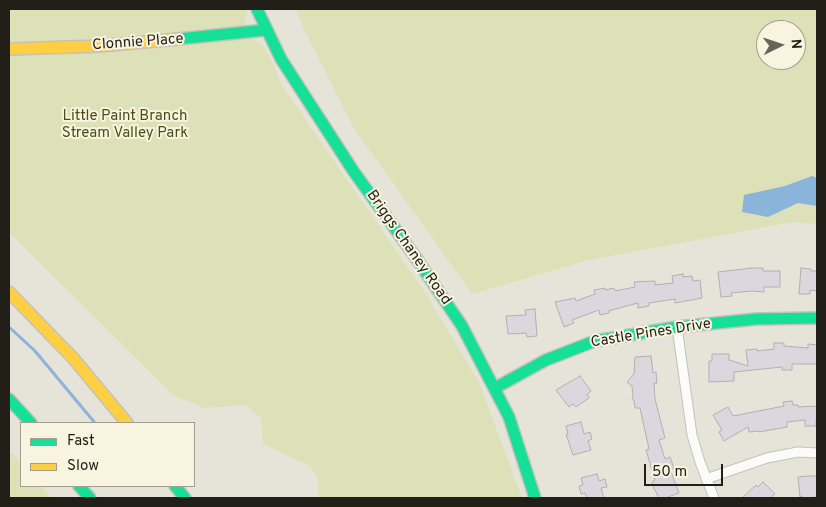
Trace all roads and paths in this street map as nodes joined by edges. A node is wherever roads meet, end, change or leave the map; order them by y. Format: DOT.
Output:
graph roads {
  1 [pos="257,9"];
  2 [pos="266,30"];
  3 [pos="9,49"];
  4 [pos="9,292"];
  5 [pos="817,318"];
  6 [pos="677,327"];
  7 [pos="495,388"];
  8 [pos="9,399"];
  9 [pos="9,411"];
  10 [pos="30,422"];
  11 [pos="126,422"];
  12 [pos="20,423"];
  13 [pos="817,453"];
  14 [pos="706,480"];
  15 [pos="80,487"];
  16 [pos="85,487"];
  17 [pos="176,487"];
  18 [pos="90,498"];
  19 [pos="94,498"];
  20 [pos="185,498"];
  21 [pos="535,498"];
  22 [pos="714,498"];
  1 -- 2 [label="main road, Briggs Chaney Road"];
  2 -- 3 [label="main road, Clonnie Place"];
  2 -- 7 [label="main road, Briggs Chaney Road"];
  4 -- 11 [label="main road"];
  5 -- 6 [label="main road, Castle Pines Drive"];
  6 -- 7 [label="main road, Castle Pines Drive"];
  6 -- 14 [label="street"];
  7 -- 21 [label="main road, Briggs Chaney Road"];
  8 -- 10 [label="main road"];
  9 -- 12 [label="main road"];
  13 -- 14 [label="street"];
  14 -- 22 [label="street"];
  15 -- 18 [label="main road"];
  16 -- 19 [label="main road"];
  17 -- 20 [label="main road"];
}
